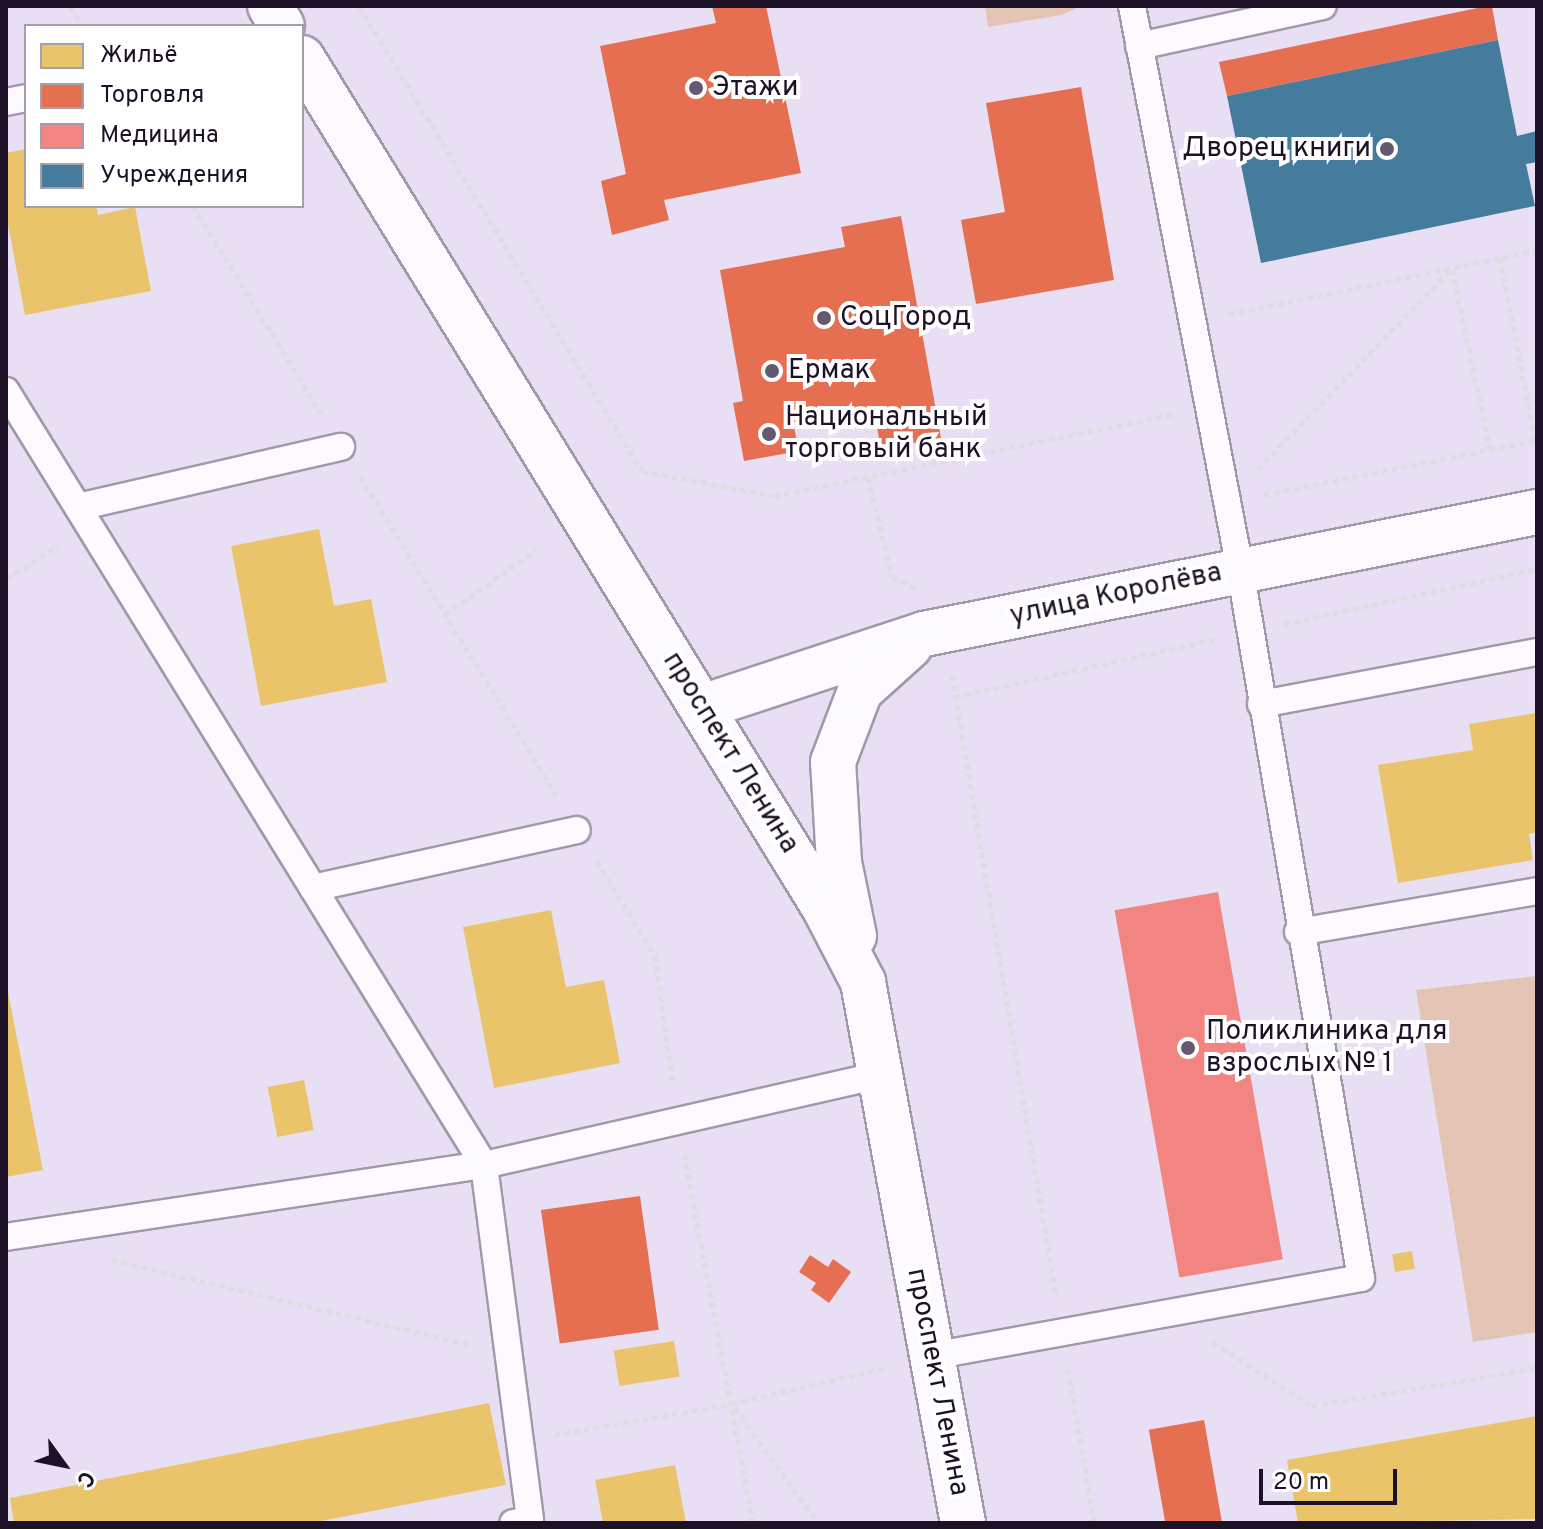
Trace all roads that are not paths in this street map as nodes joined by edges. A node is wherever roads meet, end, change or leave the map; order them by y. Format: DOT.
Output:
graph roads {
  1 [pos="270,6"];
  2 [pos="1132,6"];
  3 [pos="1323,6"];
  4 [pos="281,24"];
  5 [pos="1139,46"];
  6 [pos="304,61"];
  7 [pos="6,391"];
  8 [pos="341,447"];
  9 [pos="1537,512"];
  10 [pos="84,516"];
  11 [pos="1240,569"];
  12 [pos="934,632"];
  13 [pos="1537,652"];
  14 [pos="1261,704"];
  15 [pos="702,707"];
  16 [pos="577,830"];
  17 [pos="313,888"];
  18 [pos="1537,891"];
  19 [pos="1298,932"];
  20 [pos="863,982"];
  21 [pos="880,1075"];
  22 [pos="484,1165"];
  23 [pos="6,1237"];
  24 [pos="932,1356"];
  25 [pos="524,1522"];
  26 [pos="963,1523"];
  1 -- 4 [label="main road"];
  2 -- 5 [label="lane"];
  3 -- 5 [label="lane"];
  5 -- 11 [label="lane"];
  6 -- 15 [label="main road, проспект Ленина"];
  7 -- 10 [label="lane"];
  8 -- 10 [label="lane"];
  9 -- 11 [label="main road, улица Королёва"];
  10 -- 17 [label="lane"];
  11 -- 12 [label="main road, улица Королёва"];
  11 -- 14 [label="lane"];
  12 -- 15 [label="main road, улица Королёва"];
  12 -- 20 [label="main road"];
  13 -- 14 [label="lane"];
  14 -- 19 [label="lane"];
  15 -- 20 [label="main road, проспект Ленина"];
  16 -- 17 [label="lane"];
  17 -- 22 [label="lane"];
  18 -- 19 [label="lane"];
  19 -- 24 [label="lane"];
  20 -- 21 [label="main road, проспект Ленина"];
  21 -- 22 [label="lane"];
  21 -- 24 [label="main road, проспект Ленина"];
  22 -- 23 [label="lane"];
  22 -- 25 [label="lane"];
  24 -- 26 [label="main road, проспект Ленина"];
}
